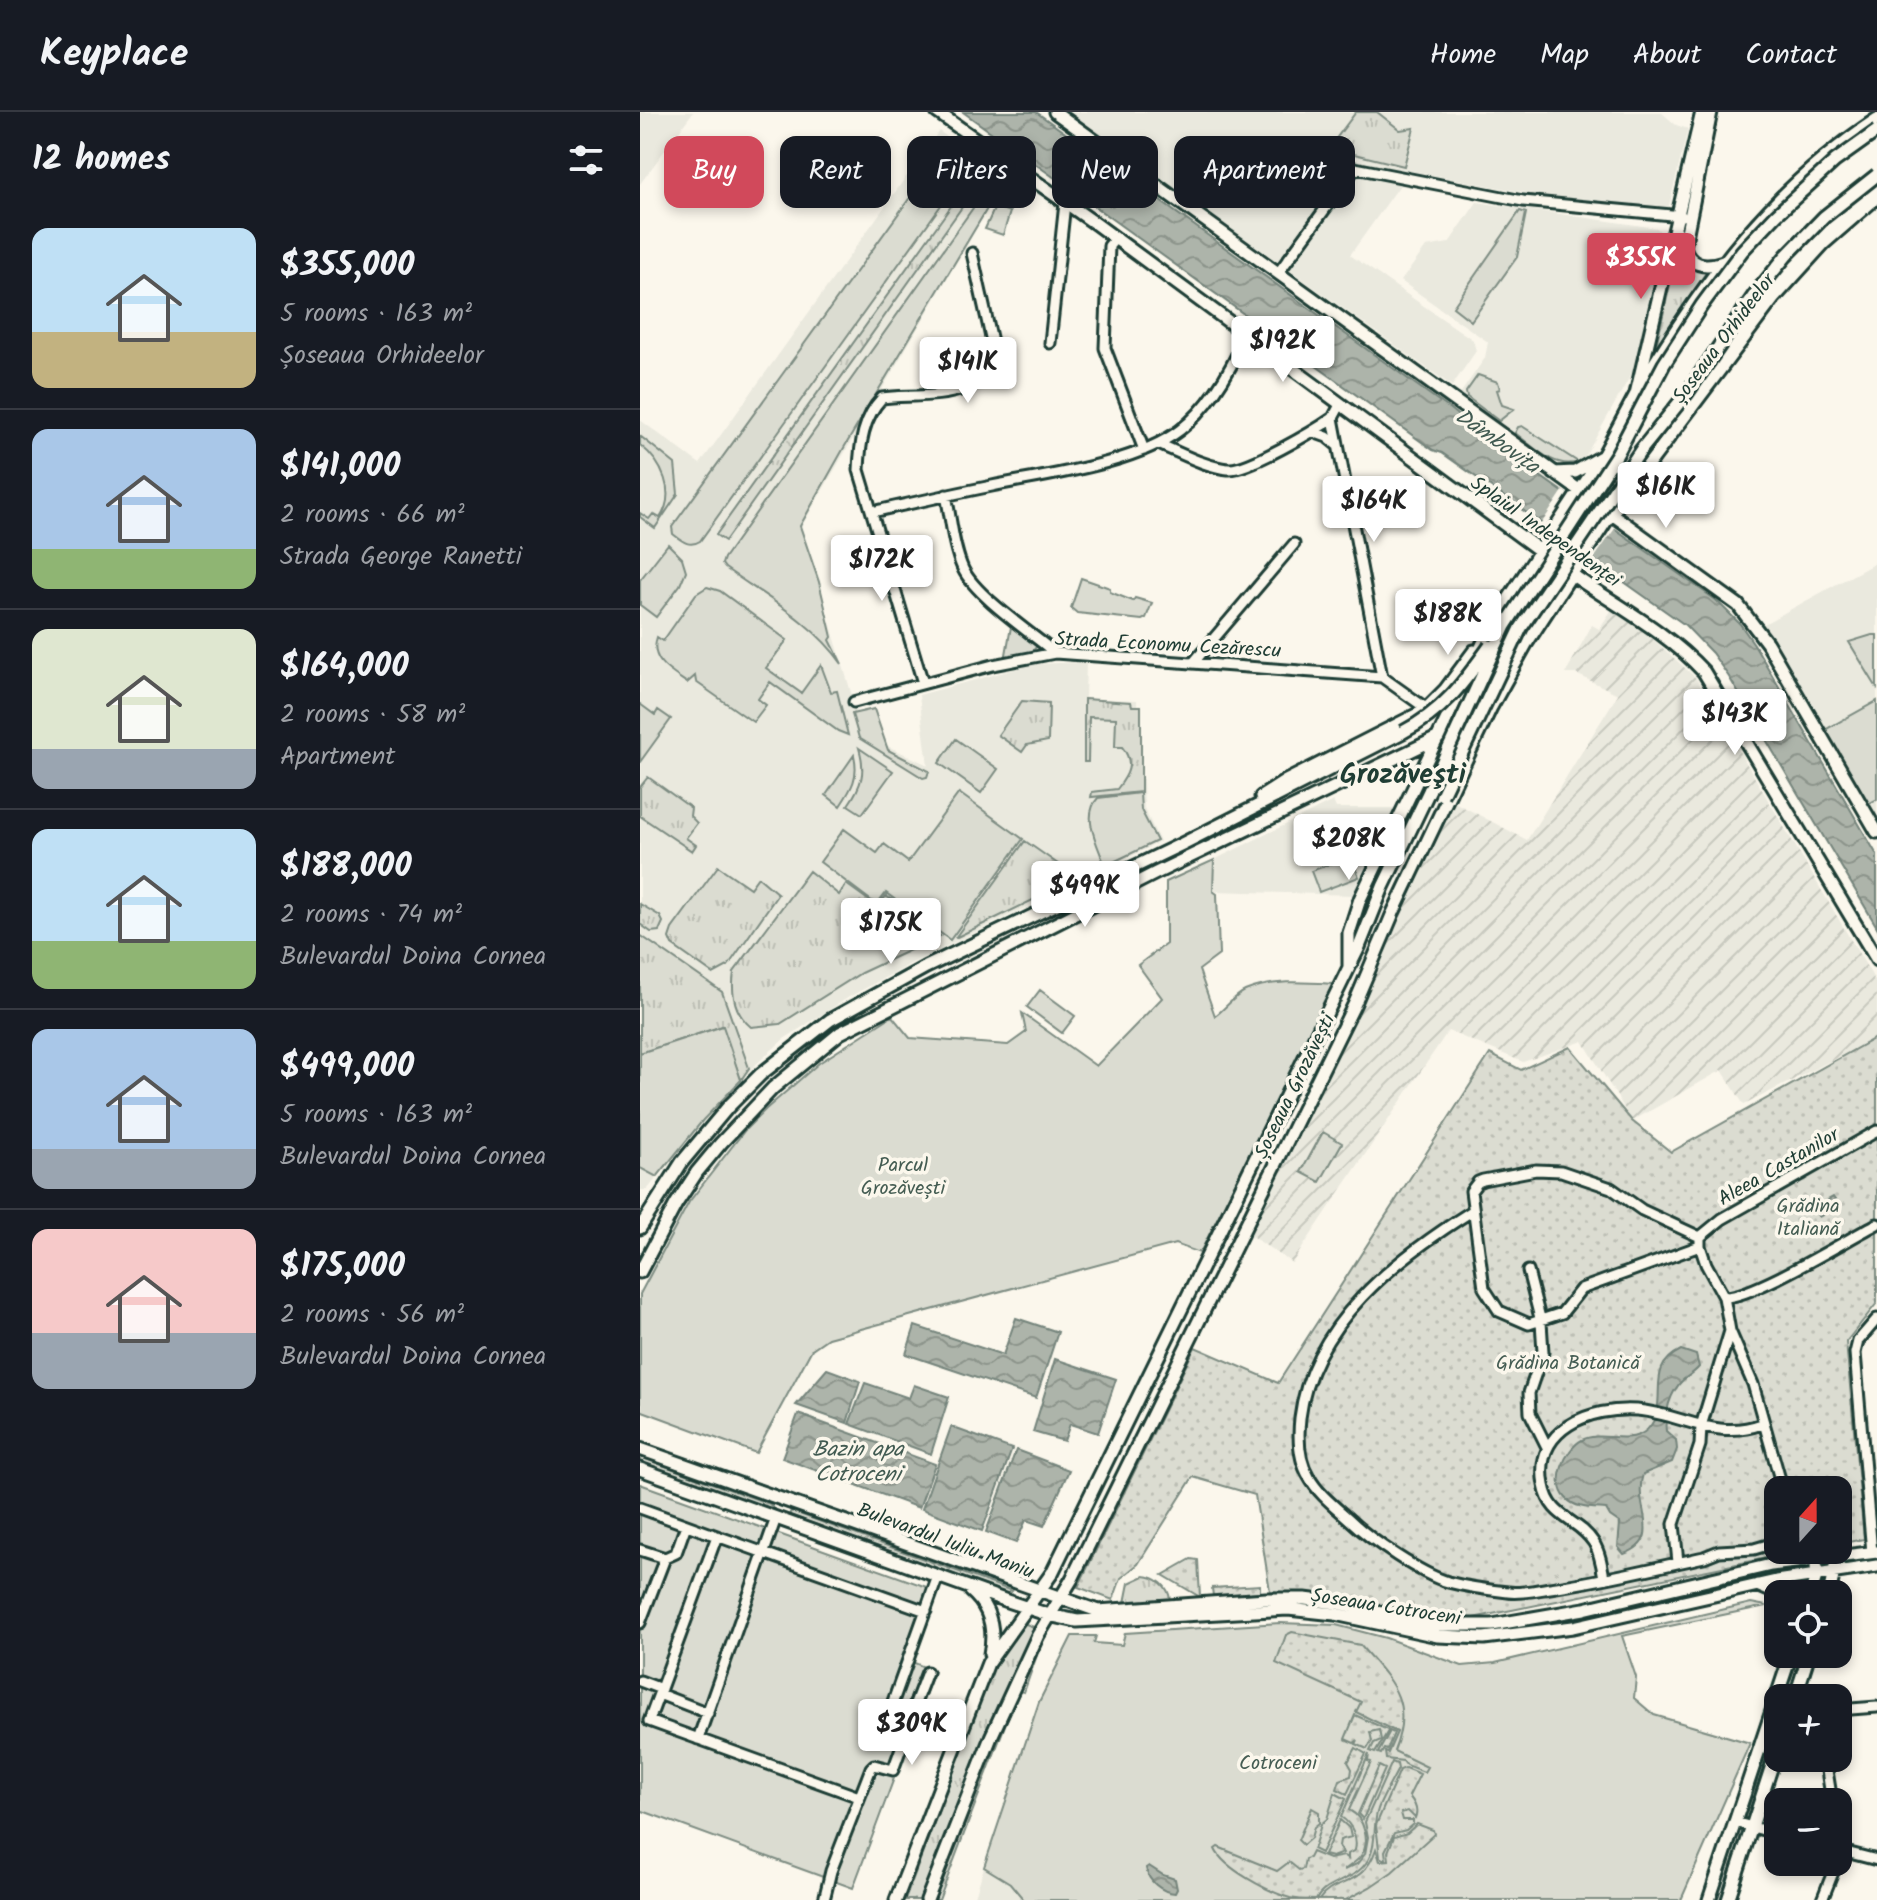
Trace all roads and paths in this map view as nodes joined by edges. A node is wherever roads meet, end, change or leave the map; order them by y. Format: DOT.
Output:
graph roads {
  1 [pos="937,112"];
  2 [pos="1055,112"];
  3 [pos="1702,112"];
  4 [pos="1711,112"];
  5 [pos="1877,119"];
  6 [pos="1877,131"];
  7 [pos="1877,175"];
  8 [pos="1877,188"];
  9 [pos="1052,194"];
  10 [pos="1877,197"];
  11 [pos="1064,208"];
  12 [pos="1072,208"];
  13 [pos="1684,216"];
  14 [pos="1115,239"];
  15 [pos="972,253"];
  16 [pos="1726,258"];
  17 [pos="1279,272"];
  18 [pos="1246,335"];
  19 [pos="1050,343"];
  20 [pos="1636,394"];
  21 [pos="1340,405"];
  22 [pos="1333,418"];
  23 [pos="1313,432"];
  24 [pos="1158,444"];
  25 [pos="1338,446"];
  26 [pos="1144,450"];
  27 [pos="1656,453"];
  28 [pos="1604,454"];
  29 [pos="1554,472"];
  30 [pos="946,495"];
  31 [pos="1577,496"];
  32 [pos="872,512"];
  33 [pos="1609,517"];
  34 [pos="1549,538"];
  35 [pos="1294,544"];
  36 [pos="1541,551"];
  37 [pos="1581,560"];
  38 [pos="1572,574"];
  39 [pos="1498,625"];
  40 [pos="1033,634"];
  41 [pos="1055,653"];
  42 [pos="1025,658"];
  43 [pos="1194,662"];
  44 [pos="1382,677"];
  45 [pos="923,683"];
  46 [pos="854,702"];
  47 [pos="1491,707"];
  48 [pos="1427,709"];
  49 [pos="1438,737"];
  50 [pos="1404,754"];
  51 [pos="1422,775"];
  52 [pos="1234,817"];
  53 [pos="1877,832"];
  54 [pos="1877,960"];
  55 [pos="1349,967"];
  56 [pos="1355,1003"];
  57 [pos="1877,1131"];
  58 [pos="1472,1211"];
  59 [pos="1877,1224"];
  60 [pos="640,1228"];
  61 [pos="1700,1241"];
  62 [pos="1528,1271"];
  63 [pos="640,1272"];
  64 [pos="1724,1297"];
  65 [pos="1877,1319"];
  66 [pos="1541,1322"];
  67 [pos="1730,1331"];
  68 [pos="1762,1424"];
  69 [pos="1701,1426"];
  70 [pos="1547,1447"];
  71 [pos="640,1449"];
  72 [pos="640,1469"];
  73 [pos="1779,1476"];
  74 [pos="640,1508"];
  75 [pos="1873,1512"];
  76 [pos="776,1518"];
  77 [pos="686,1525"];
  78 [pos="717,1536"];
  79 [pos="1764,1546"];
  80 [pos="640,1550"];
  81 [pos="765,1553"];
  82 [pos="1874,1553"];
  83 [pos="1852,1555"];
  84 [pos="665,1558"];
  85 [pos="1678,1562"];
  86 [pos="1780,1564"];
  87 [pos="1815,1564"];
  88 [pos="1834,1564"];
  89 [pos="1877,1566"];
  90 [pos="1835,1571"];
  91 [pos="1817,1574"];
  92 [pos="938,1576"];
  93 [pos="1604,1578"];
  94 [pos="1815,1580"];
  95 [pos="1833,1580"];
  96 [pos="1757,1585"];
  97 [pos="964,1586"];
  98 [pos="1764,1588"];
  99 [pos="1039,1592"];
  100 [pos="1059,1599"];
  101 [pos="1029,1608"];
  102 [pos="926,1611"];
  103 [pos="1049,1615"];
  104 [pos="640,1623"];
  105 [pos="988,1663"];
  106 [pos="927,1672"];
  107 [pos="640,1681"];
  108 [pos="660,1691"];
  109 [pos="1877,1707"];
  110 [pos="1852,1709"];
  111 [pos="708,1713"];
  112 [pos="904,1732"];
  113 [pos="1764,1737"];
  114 [pos="698,1739"];
  115 [pos="1770,1772"];
  116 [pos="859,1797"];
  117 [pos="1734,1822"];
  118 [pos="1751,1827"];
  119 [pos="1764,1830"];
  120 [pos="1852,1857"];
  121 [pos="1877,1860"];
  122 [pos="1831,1876"];
  123 [pos="824,1900"];
  124 [pos="896,1900"];
  125 [pos="927,1900"];
  126 [pos="1709,1900"];
  127 [pos="1728,1900"];
  128 [pos="1822,1900"];
  1 -- 9 [label="main road, Splaiul Independenței"];
  2 -- 17 [label="main road"];
  3 -- 13 [label="main road, Șoseaua Orhideelor"];
  4 -- 13 [label="main road, Șoseaua Orhideelor"];
  5 -- 16 [label="main road"];
  6 -- 39 [label="main road, bridge"];
  7 -- 56 [label="main road, bridge"];
  8 -- 27 [label="main road"];
  10 -- 27 [label="main road, Șoseaua Orhideelor"];
  11 -- 19 [label="street"];
  12 -- 14 [label="main road, Splaiul Independenței"];
  13 -- 16 [label="main road, Șoseaua Orhideelor"];
  13 -- 17 [label="street"];
  13 -- 20 [label="main road, Șoseaua Orhideelor"];
  14 -- 18 [label="main road, Splaiul Independenței"];
  14 -- 26 [label="street"];
  15 -- 32 [label="street"];
  16 -- 20 [label="main road"];
  17 -- 29 [label="main road"];
  18 -- 21 [label="main road, Splaiul Independenței"];
  18 -- 24 [label="street"];
  20 -- 28 [label="main road, Șoseaua Orhideelor"];
  21 -- 22 [label="street"];
  21 -- 36 [label="main road, Splaiul Independenței"];
  22 -- 23 [label="street"];
  22 -- 25 [label="street"];
  23 -- 24 [label="street"];
  23 -- 25 [label="street"];
  24 -- 26 [label="street"];
  25 -- 44 [label="street"];
  26 -- 30 [label="street"];
  27 -- 33 [label="main road, Șoseaua Orhideelor"];
  28 -- 29 [label="main road"];
  28 -- 31 [label="main road, Șoseaua Orhideelor"];
  29 -- 31 [label="main road"];
  30 -- 32 [label="street"];
  30 -- 40 [label="street"];
  31 -- 33 [label="main road"];
  31 -- 34 [label="main road, Șoseaua Orhideelor"];
  32 -- 45 [label="street"];
  33 -- 37 [label="main road, Șoseaua Orhideelor"];
  33 -- 53 [label="main road"];
  34 -- 36 [label="main road, Șoseaua Grozăvești"];
  35 -- 43 [label="street"];
  36 -- 38 [label="main road, Splaiul Independenței"];
  36 -- 39 [label="main road, Șoseaua Grozăvești"];
  37 -- 38 [label="main road, Șoseaua Grozăvești"];
  38 -- 47 [label="main road, Șoseaua Grozăvești"];
  38 -- 54 [label="main road, Splaiul Independenței"];
  39 -- 48 [label="main road"];
  39 -- 49 [label="main road, Șoseaua Grozăvești"];
  39 -- 52 [label="main road, bridge"];
  39 -- 55 [label="main road, bridge"];
  40 -- 41 [label="street"];
  40 -- 42 [label="street"];
  41 -- 42 [label="street, Strada Economu Cezărescu"];
  41 -- 43 [label="street, Strada Economu Cezărescu"];
  42 -- 45 [label="street, Strada Economu Cezărescu"];
  43 -- 44 [label="street, Strada Economu Cezărescu"];
  44 -- 48 [label="street"];
  45 -- 46 [label="street, Strada Economu Cezărescu"];
  47 -- 49 [label="main road"];
  47 -- 56 [label="main road, Șoseaua Grozăvești"];
  48 -- 52 [label="main road"];
  49 -- 50 [label="main road"];
  49 -- 51 [label="main road, Șoseaua Grozăvești"];
  50 -- 51 [label="main road"];
  50 -- 63 [label="main road"];
  51 -- 55 [label="main road, Șoseaua Grozăvești"];
  52 -- 60 [label="main road"];
  55 -- 99 [label="main road, Șoseaua Grozăvești"];
  56 -- 100 [label="main road, Șoseaua Grozăvești"];
  57 -- 61 [label="street, Aleea Castanilor"];
  58 -- 61 [label="street"];
  58 -- 66 [label="street"];
  58 -- 93 [label="street"];
  59 -- 64 [label="street"];
  61 -- 64 [label="street"];
  61 -- 66 [label="street, Aleea Castanilor"];
  62 -- 66 [label="street"];
  64 -- 67 [label="street"];
  65 -- 75 [label="street"];
  66 -- 70 [label="street"];
  67 -- 68 [label="street"];
  67 -- 69 [label="street"];
  68 -- 69 [label="street"];
  68 -- 73 [label="street"];
  69 -- 70 [label="street"];
  69 -- 85 [label="street"];
  70 -- 93 [label="street"];
  71 -- 99 [label="main road, Bulevardul Iuliu Maniu"];
  72 -- 76 [label="main road, Bulevardul Iuliu Maniu"];
  74 -- 77 [label="street"];
  75 -- 82 [label="street"];
  76 -- 81 [label="street"];
  76 -- 92 [label="main road, Bulevardul Iuliu Maniu"];
  77 -- 78 [label="street"];
  77 -- 84 [label="street"];
  78 -- 81 [label="street"];
  78 -- 108 [label="street"];
  79 -- 85 [label="street"];
  80 -- 84 [label="street"];
  81 -- 102 [label="street"];
  81 -- 111 [label="street"];
  82 -- 83 [label="main road, Șoseaua Cotroceni"];
  84 -- 104 [label="street"];
  85 -- 93 [label="street"];
  86 -- 100 [label="main road, Șoseaua Cotroceni"];
  87 -- 91 [label="main road"];
  88 -- 90 [label="main road"];
  89 -- 90 [label="main road, Șoseaua Cotroceni"];
  90 -- 91 [label="main road, Șoseaua Cotroceni"];
  90 -- 95 [label="main road"];
  91 -- 94 [label="main road"];
  91 -- 96 [label="main road, Șoseaua Cotroceni"];
  92 -- 97 [label="main road, Bulevardul Iuliu Maniu"];
  92 -- 102 [label="street"];
  96 -- 98 [label="main road"];
  96 -- 103 [label="main road, Șoseaua Cotroceni"];
  97 -- 101 [label="main road, Bulevardul Iuliu Maniu"];
  97 -- 105 [label="main road"];
  99 -- 100 [label="main road, Bulevardul Iuliu Maniu"];
  99 -- 101 [label="main road, Șoseaua Grozăvești"];
  100 -- 103 [label="main road, Șoseaua Grozăvești"];
  101 -- 103 [label="main road, Șoseaua Cotroceni"];
  101 -- 105 [label="main road, Șoseaua Grozăvești"];
  102 -- 112 [label="street"];
  103 -- 125 [label="main road, Șoseaua Grozăvești"];
  105 -- 124 [label="main road"];
  106 -- 112 [label="street"];
  107 -- 108 [label="street"];
  108 -- 111 [label="street"];
  108 -- 114 [label="street"];
  109 -- 110 [label="street"];
  111 -- 114 [label="street"];
  112 -- 116 [label="street"];
  113 -- 117 [label="main road"];
  114 -- 116 [label="street"];
  115 -- 118 [label="main road"];
  116 -- 123 [label="street"];
  117 -- 118 [label="street"];
  117 -- 126 [label="main road"];
  118 -- 119 [label="street"];
  118 -- 127 [label="main road"];
  120 -- 121 [label="street"];
  122 -- 128 [label="street"];
}
